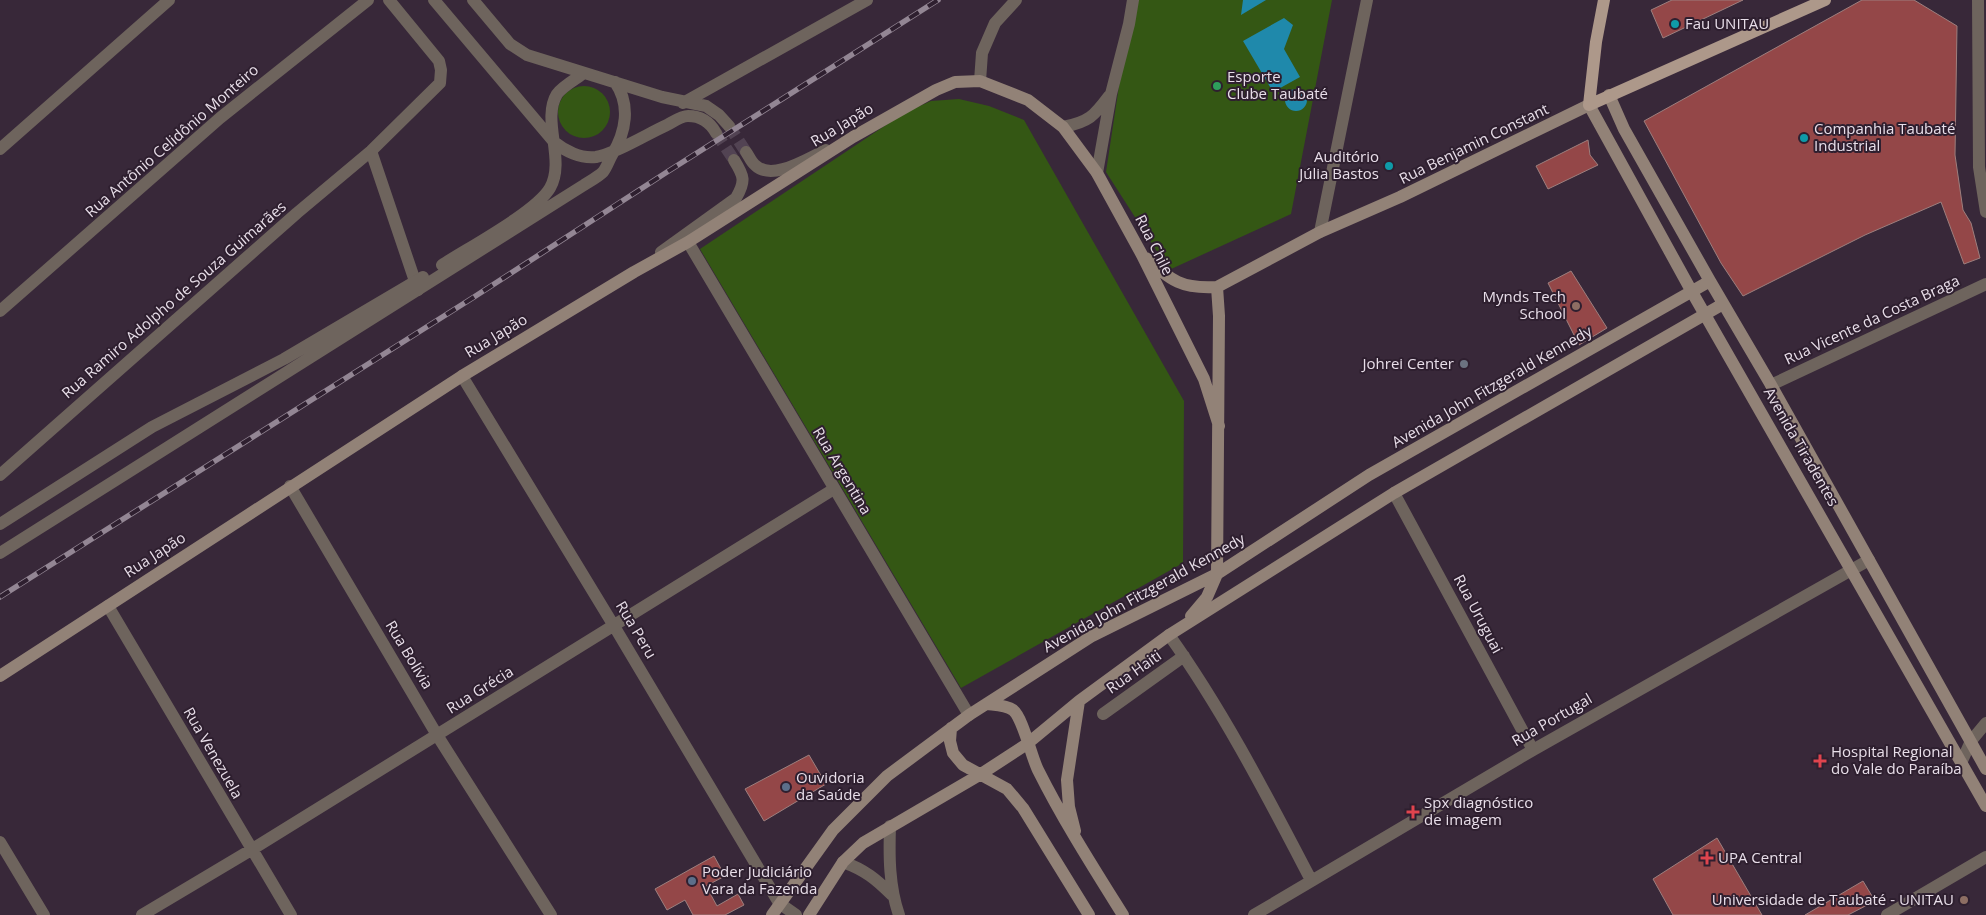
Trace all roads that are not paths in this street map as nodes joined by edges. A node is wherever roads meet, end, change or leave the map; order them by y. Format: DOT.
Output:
graph roads {
  1 [pos="169,0"];
  2 [pos="368,0"];
  3 [pos="389,0"];
  4 [pos="434,0"];
  5 [pos="473,0"];
  6 [pos="867,0"];
  7 [pos="1016,0"];
  8 [pos="1133,0"];
  9 [pos="1366,0"];
  10 [pos="1604,0"];
  11 [pos="1825,0"];
  12 [pos="1978,0"];
  13 [pos="584,73"];
  14 [pos="1593,78"];
  15 [pos="980,81"];
  16 [pos="615,82"];
  17 [pos="1111,94"];
  18 [pos="1609,95"];
  19 [pos="1028,100"];
  20 [pos="683,102"];
  21 [pos="1589,104"];
  22 [pos="729,126"];
  23 [pos="1063,127"];
  24 [pos="716,133"];
  25 [pos="853,137"];
  26 [pos="554,142"];
  27 [pos="0,149"];
  28 [pos="616,150"];
  29 [pos="371,151"];
  30 [pos="746,152"];
  31 [pos="734,160"];
  32 [pos="1097,172"];
  33 [pos="1986,212"];
  34 [pos="1320,232"];
  35 [pos="688,242"];
  36 [pos="1142,255"];
  37 [pos="634,272"];
  38 [pos="1710,281"];
  39 [pos="1986,284"];
  40 [pos="416,286"];
  41 [pos="1217,287"];
  42 [pos="1692,292"];
  43 [pos="1723,304"];
  44 [pos="0,311"];
  45 [pos="1705,315"];
  46 [pos="462,376"];
  47 [pos="1771,385"];
  48 [pos="1219,426"];
  49 [pos="0,474"];
  50 [pos="290,486"];
  51 [pos="834,489"];
  52 [pos="1394,493"];
  53 [pos="0,524"];
  54 [pos="0,553"];
  55 [pos="1869,560"];
  56 [pos="1852,569"];
  57 [pos="1217,574"];
  58 [pos="108,606"];
  59 [pos="614,626"];
  60 [pos="1183,626"];
  61 [pos="1169,635"];
  62 [pos="1184,656"];
  63 [pos="0,676"];
  64 [pos="1079,702"];
  65 [pos="987,704"];
  66 [pos="1103,714"];
  67 [pos="969,715"];
  68 [pos="1986,723"];
  69 [pos="951,728"];
  70 [pos="438,735"];
  71 [pos="1971,741"];
  72 [pos="1027,744"];
  73 [pos="1533,750"];
  74 [pos="1961,763"];
  75 [pos="1986,769"];
  76 [pos="981,774"];
  77 [pos="1986,806"];
  78 [pos="890,826"];
  79 [pos="0,842"];
  80 [pos="1077,843"];
  81 [pos="251,850"];
  82 [pos="1986,857"];
  83 [pos="843,862"];
  84 [pos="1311,880"];
  85 [pos="892,895"];
  86 [pos="779,903"];
  87 [pos="44,915"];
  88 [pos="142,915"];
  89 [pos="291,915"];
  90 [pos="551,915"];
  91 [pos="772,915"];
  92 [pos="796,915"];
  93 [pos="810,915"];
  94 [pos="899,915"];
  95 [pos="1089,915"];
  96 [pos="1123,915"];
  97 [pos="1254,915"];
  98 [pos="1887,915"];
  1 -- 27 [label="street"];
  2 -- 44 [label="street, Rua Antônio Celidônio Monteiro"];
  3 -- 29 [label="street, Rua Ramiro Adolpho de Souza Guimarães"];
  4 -- 26 [label="street"];
  5 -- 13 [label="street"];
  6 -- 20 [label="street"];
  7 -- 15 [label="street"];
  8 -- 17 [label="street"];
  9 -- 34 [label="street"];
  10 -- 14 [label="main road"];
  11 -- 18 [label="main road, Rua Benjamin Constant"];
  12 -- 33 [label="street"];
  13 -- 16 [label="street"];
  13 -- 26 [label="street"];
  14 -- 18 [label="main road"];
  14 -- 21 [label="main road"];
  15 -- 19 [label="main road, Rua Japão"];
  15 -- 25 [label="main road, Rua Japão"];
  16 -- 20 [label="street"];
  16 -- 28 [label="street"];
  17 -- 23 [label="street"];
  17 -- 32 [label="street"];
  18 -- 21 [label="main road, Rua Benjamin Constant"];
  18 -- 38 [label="main road, Avenida Tiradentes"];
  19 -- 23 [label="main road, Rua Chile"];
  20 -- 22 [label="street"];
  21 -- 34 [label="main road, Rua Benjamin Constant"];
  21 -- 42 [label="main road, Avenida Tiradentes"];
  23 -- 32 [label="main road, Rua Chile"];
  24 -- 28 [label="street"];
  25 -- 30 [label="street"];
  25 -- 35 [label="main road, Rua Japão"];
  26 -- 28 [label="street"];
  26 -- 40 [label="street"];
  28 -- 40 [label="street"];
  29 -- 40 [label="street"];
  29 -- 49 [label="street, Rua Ramiro Adolpho de Souza Guimarães"];
  31 -- 37 [label="street"];
  32 -- 36 [label="main road, Rua Chile"];
  34 -- 41 [label="main road, Rua Benjamin Constant"];
  35 -- 37 [label="main road, Rua Japão"];
  35 -- 51 [label="street, Rua Argentina"];
  36 -- 41 [label="main road, Rua Benjamin Constant"];
  36 -- 48 [label="main road, Rua Chile"];
  37 -- 46 [label="main road, Rua Japão"];
  38 -- 42 [label="main road, Avenida John Fitzgerald Kennedy"];
  38 -- 43 [label="main road, Avenida Tiradentes"];
  39 -- 47 [label="street, Rua Vicente da Costa Braga"];
  40 -- 53 [label="street"];
  40 -- 54 [label="street"];
  41 -- 48 [label="main road, Rua Chile"];
  42 -- 45 [label="main road, Avenida Tiradentes"];
  42 -- 57 [label="main road, Avenida John Fitzgerald Kennedy"];
  43 -- 45 [label="main road"];
  43 -- 47 [label="main road, Avenida Tiradentes"];
  45 -- 52 [label="main road"];
  45 -- 56 [label="main road, Avenida Tiradentes"];
  46 -- 50 [label="main road, Rua Japão"];
  46 -- 59 [label="street, Rua Peru"];
  47 -- 55 [label="main road, Avenida Tiradentes"];
  48 -- 57 [label="main road, Rua Chile"];
  50 -- 58 [label="main road, Rua Japão"];
  50 -- 70 [label="street, Rua Bolívia"];
  51 -- 59 [label="street, Rua Grécia"];
  51 -- 67 [label="street, Rua Argentina"];
  52 -- 60 [label="main road"];
  52 -- 73 [label="street, Rua Uruguai"];
  55 -- 56 [label="street, Rua Portugal"];
  55 -- 71 [label="main road, Avenida Tiradentes"];
  56 -- 73 [label="street, Rua Portugal"];
  56 -- 74 [label="main road, Avenida Tiradentes"];
  57 -- 60 [label="main road"];
  57 -- 65 [label="main road, Avenida John Fitzgerald Kennedy"];
  58 -- 63 [label="main road, Rua Japão"];
  58 -- 81 [label="street, Rua Venezuela"];
  59 -- 70 [label="street, Rua Grécia"];
  59 -- 86 [label="street, Rua Peru"];
  60 -- 61 [label="main road"];
  61 -- 62 [label="street"];
  61 -- 64 [label="main road"];
  62 -- 66 [label="street, Rua Haiti"];
  62 -- 84 [label="street"];
  64 -- 72 [label="main road"];
  64 -- 80 [label="main road"];
  65 -- 67 [label="main road, Avenida John Fitzgerald Kennedy"];
  65 -- 72 [label="main road"];
  67 -- 69 [label="main road, Avenida John Fitzgerald Kennedy"];
  68 -- 71 [label="street"];
  69 -- 76 [label="main road"];
  69 -- 86 [label="main road, Avenida John Fitzgerald Kennedy"];
  70 -- 81 [label="street, Rua Grécia"];
  70 -- 90 [label="street, Rua Bolívia"];
  71 -- 74 [label="street"];
  71 -- 75 [label="main road, Avenida Tiradentes"];
  72 -- 76 [label="main road"];
  72 -- 80 [label="main road"];
  73 -- 84 [label="street, Rua Portugal"];
  74 -- 77 [label="main road, Avenida Tiradentes"];
  76 -- 78 [label="main road"];
  76 -- 95 [label="main road"];
  78 -- 83 [label="main road"];
  78 -- 85 [label="street"];
  79 -- 87 [label="street"];
  80 -- 96 [label="main road"];
  81 -- 88 [label="street, Rua Grécia"];
  81 -- 89 [label="street, Rua Venezuela"];
  82 -- 98 [label="street"];
  83 -- 85 [label="street"];
  83 -- 93 [label="main road"];
  84 -- 97 [label="street, Rua Portugal"];
  85 -- 94 [label="street"];
  86 -- 91 [label="main road, Avenida John Fitzgerald Kennedy"];
  86 -- 92 [label="street"];
}
